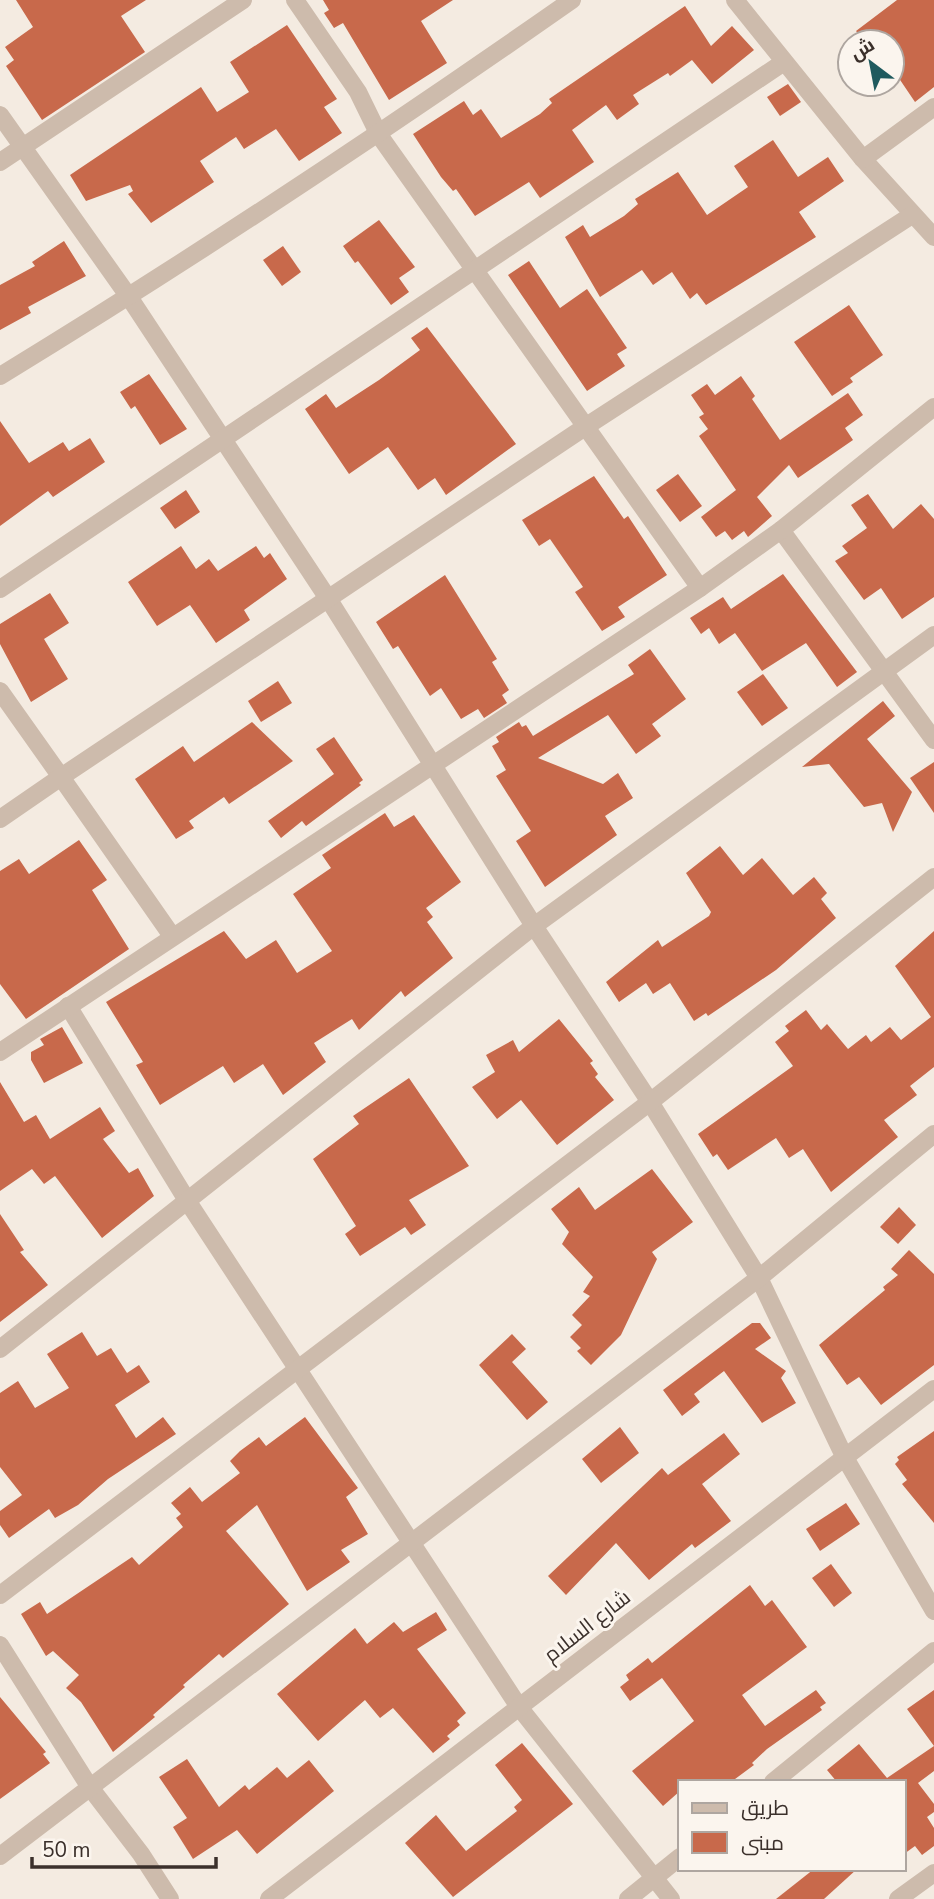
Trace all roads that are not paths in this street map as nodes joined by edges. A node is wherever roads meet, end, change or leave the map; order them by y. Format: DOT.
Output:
graph roads {
  1 [pos="243,0"];
  2 [pos="295,0"];
  3 [pos="572,0"];
  4 [pos="736,0"];
  5 [pos="784,62"];
  6 [pos="934,107"];
  7 [pos="0,115"];
  8 [pos="379,135"];
  9 [pos="22,147"];
  10 [pos="863,159"];
  11 [pos="0,162"];
  12 [pos="912,215"];
  13 [pos="934,237"];
  14 [pos="474,270"];
  15 [pos="130,297"];
  16 [pos="0,376"];
  17 [pos="934,407"];
  18 [pos="584,427"];
  19 [pos="222,440"];
  20 [pos="781,530"];
  21 [pos="700,588"];
  22 [pos="0,589"];
  23 [pos="329,600"];
  24 [pos="934,635"];
  25 [pos="883,673"];
  26 [pos="0,691"];
  27 [pos="934,740"];
  28 [pos="433,764"];
  29 [pos="61,777"];
  30 [pos="0,818"];
  31 [pos="934,877"];
  32 [pos="534,926"];
  33 [pos="172,936"];
  34 [pos="68,1006"];
  35 [pos="0,1052"];
  36 [pos="650,1102"];
  37 [pos="934,1134"];
  38 [pos="188,1202"];
  39 [pos="759,1278"];
  40 [pos="0,1349"];
  41 [pos="298,1370"];
  42 [pos="934,1389"];
  43 [pos="844,1457"];
  44 [pos="414,1543"];
  45 [pos="0,1595"];
  46 [pos="934,1611"];
  47 [pos="0,1645"];
  48 [pos="934,1651"];
  49 [pos="519,1707"];
  50 [pos="776,1780"];
  51 [pos="89,1786"];
  52 [pos="0,1856"];
  53 [pos="678,1859"];
  54 [pos="934,1872"];
  55 [pos="654,1878"];
  56 [pos="170,1899"];
  57 [pos="269,1899"];
  58 [pos="628,1899"];
  59 [pos="671,1899"];
  60 [pos="898,1899"];
  1 -- 9 [label="street"];
  2 -- 8 [label="street"];
  3 -- 8 [label="street"];
  4 -- 5 [label="street"];
  5 -- 10 [label="street"];
  5 -- 14 [label="street"];
  6 -- 10 [label="street"];
  7 -- 9 [label="street"];
  8 -- 14 [label="street"];
  8 -- 15 [label="street"];
  9 -- 11 [label="street"];
  9 -- 15 [label="street"];
  10 -- 12 [label="street"];
  12 -- 13 [label="street"];
  12 -- 18 [label="street"];
  14 -- 18 [label="street"];
  14 -- 19 [label="street"];
  15 -- 16 [label="street"];
  15 -- 19 [label="street"];
  17 -- 20 [label="street"];
  18 -- 21 [label="street"];
  18 -- 23 [label="street"];
  19 -- 22 [label="street"];
  19 -- 23 [label="street"];
  20 -- 21 [label="street"];
  20 -- 25 [label="street"];
  21 -- 28 [label="street"];
  23 -- 28 [label="street"];
  23 -- 29 [label="street"];
  24 -- 25 [label="street"];
  25 -- 27 [label="street"];
  25 -- 32 [label="street"];
  26 -- 29 [label="street"];
  28 -- 32 [label="street"];
  28 -- 33 [label="street"];
  29 -- 30 [label="street"];
  29 -- 33 [label="street"];
  31 -- 36 [label="street"];
  32 -- 36 [label="street"];
  32 -- 38 [label="street"];
  33 -- 34 [label="street"];
  34 -- 35 [label="street"];
  34 -- 38 [label="street"];
  36 -- 39 [label="street"];
  36 -- 41 [label="street"];
  37 -- 39 [label="street"];
  38 -- 40 [label="street"];
  38 -- 41 [label="street"];
  39 -- 43 [label="street"];
  39 -- 44 [label="street"];
  41 -- 44 [label="street"];
  41 -- 45 [label="street"];
  42 -- 43 [label="street, شارع السلام"];
  43 -- 46 [label="street"];
  43 -- 49 [label="street, شارع السلام"];
  44 -- 49 [label="street"];
  44 -- 51 [label="street"];
  47 -- 51 [label="street"];
  48 -- 50 [label="street"];
  49 -- 55 [label="street"];
  49 -- 57 [label="street, شارع السلام"];
  51 -- 52 [label="street"];
  51 -- 56 [label="street"];
  53 -- 55 [label="street"];
  54 -- 60 [label="street"];
  55 -- 58 [label="street"];
  55 -- 59 [label="street"];
}
